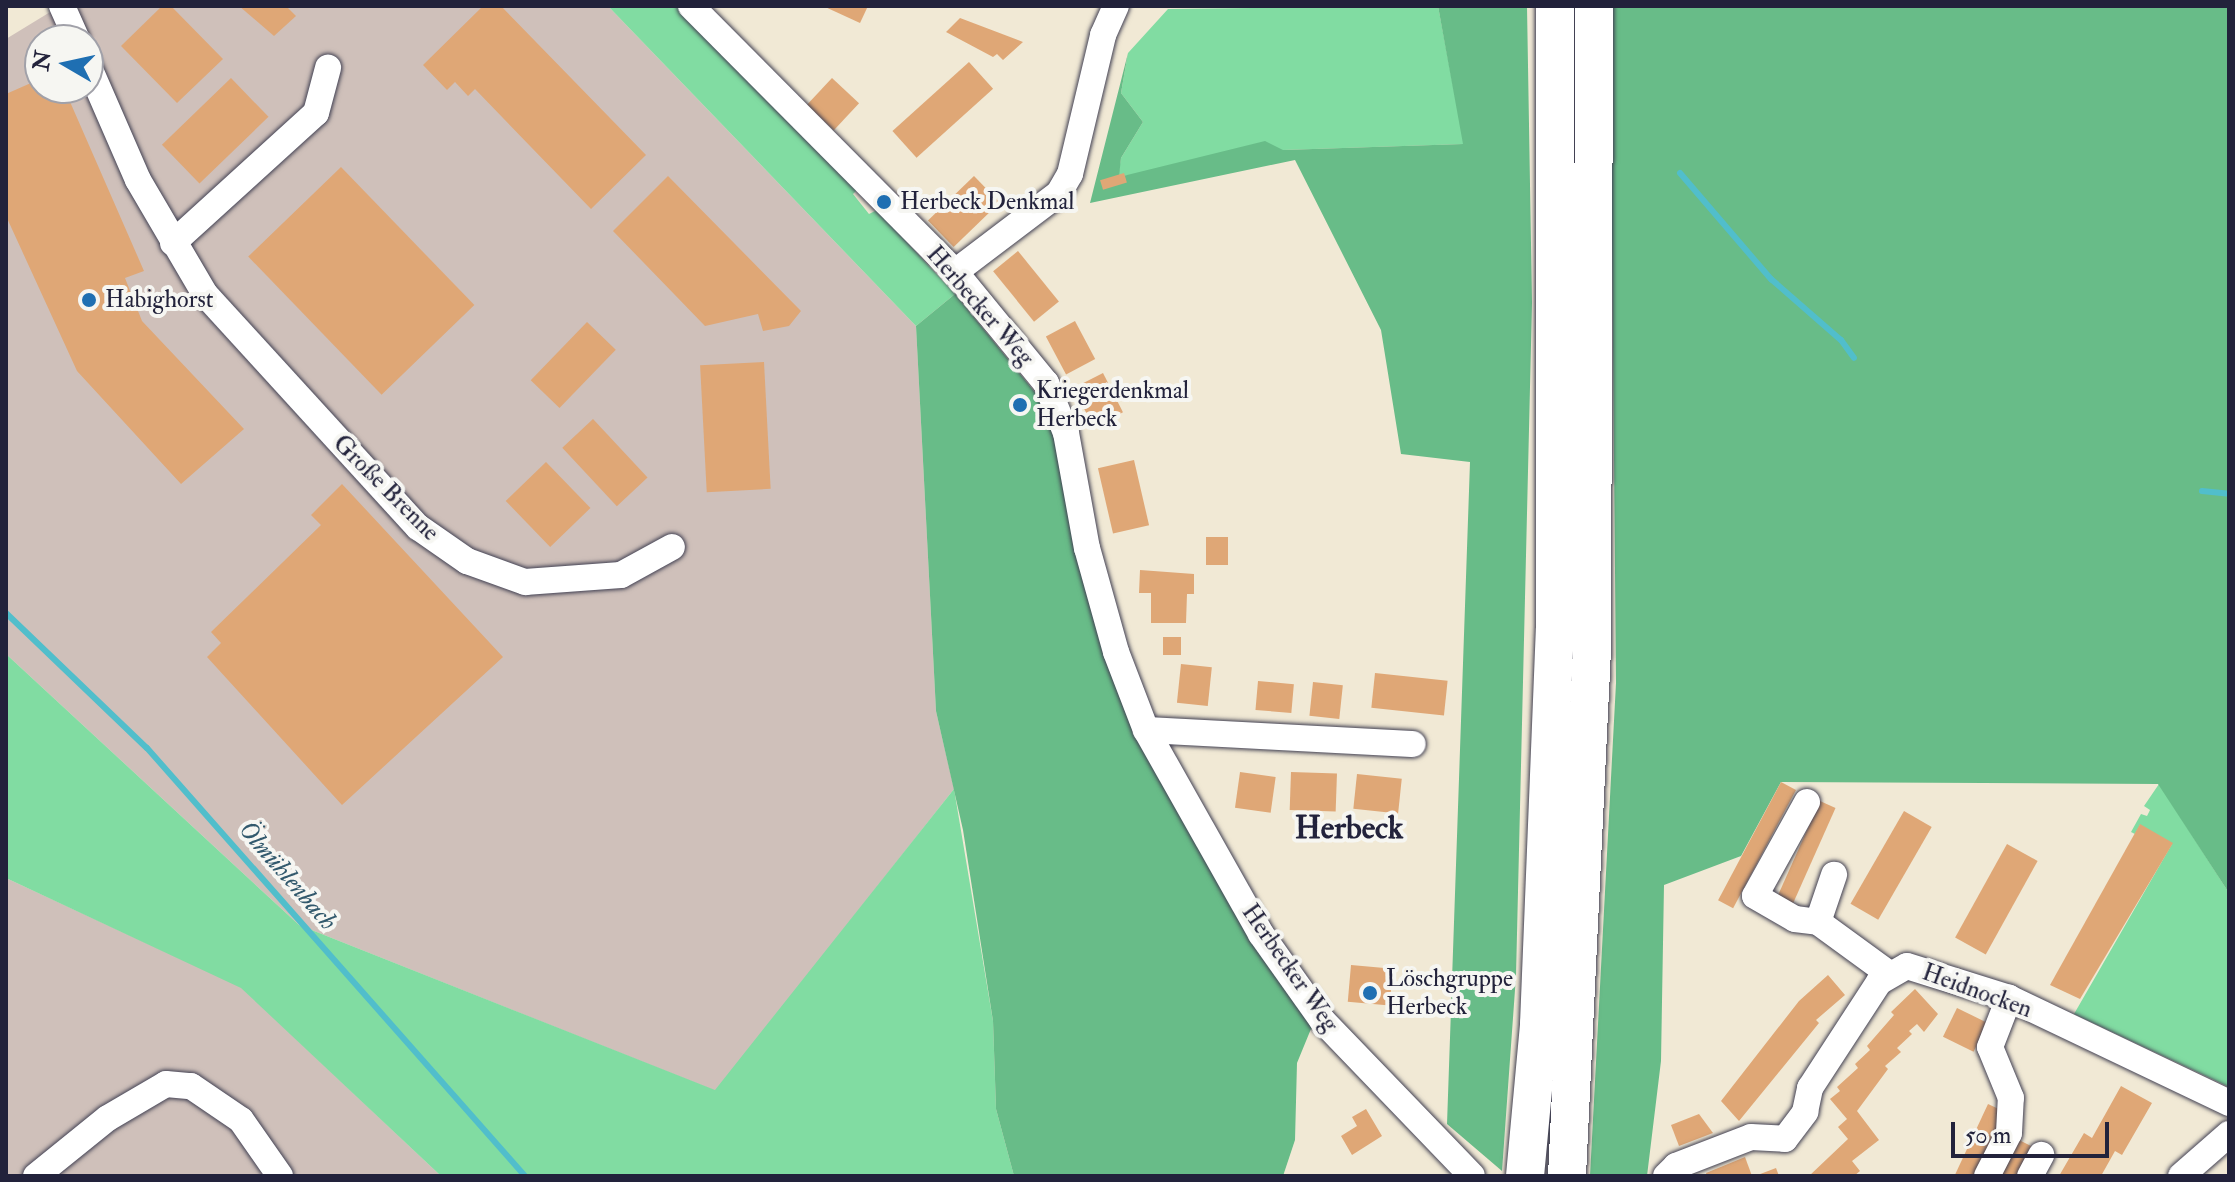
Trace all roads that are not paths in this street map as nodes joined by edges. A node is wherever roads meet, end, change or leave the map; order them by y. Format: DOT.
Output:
graph roads {
  1 [pos="1116,6"];
  2 [pos="1555,6"];
  3 [pos="1594,6"];
  4 [pos="695,8"];
  5 [pos="328,68"];
  6 [pos="104,102"];
  7 [pos="173,243"];
  8 [pos="955,272"];
  9 [pos="672,547"];
  10 [pos="1146,730"];
  11 [pos="1413,744"];
  12 [pos="1807,802"];
  13 [pos="1834,875"];
  14 [pos="1818,922"];
  15 [pos="1888,973"];
  16 [pos="2009,998"];
  17 [pos="2229,1103"];
  18 [pos="2229,1134"];
  19 [pos="1466,1170"];
  20 [pos="36,1176"];
  21 [pos="280,1176"];
  22 [pos="1525,1176"];
  23 [pos="1567,1176"];
  24 [pos="1666,1176"];
  25 [pos="1987,1176"];
  26 [pos="2181,1176"];
  1 -- 8 [label="street"];
  2 -- 22 [label="highway"];
  3 -- 23 [label="highway"];
  4 -- 8 [label="street, Herbecker Weg"];
  5 -- 7 [label="street"];
  6 -- 7 [label="street, Große Brenne"];
  7 -- 9 [label="street, Große Brenne"];
  8 -- 10 [label="street, Herbecker Weg"];
  10 -- 11 [label="street"];
  10 -- 19 [label="street, Herbecker Weg"];
  12 -- 14 [label="street"];
  13 -- 14 [label="street"];
  14 -- 15 [label="street"];
  15 -- 16 [label="street, Heidnocken"];
  15 -- 24 [label="street, Heidnocken"];
  16 -- 17 [label="street, Heidnocken"];
  16 -- 25 [label="street"];
  18 -- 26 [label="street"];
  20 -- 21 [label="street"];
}
